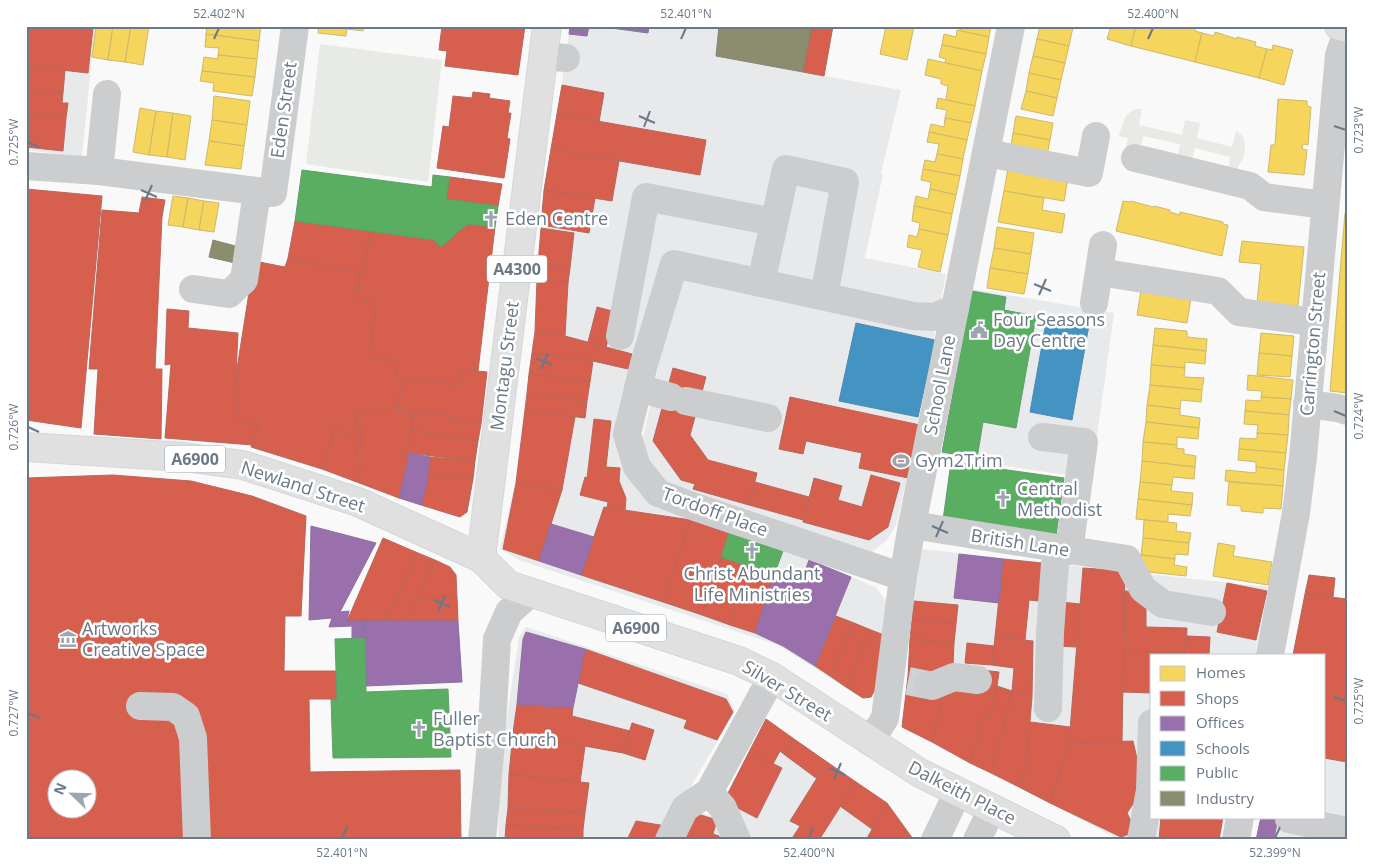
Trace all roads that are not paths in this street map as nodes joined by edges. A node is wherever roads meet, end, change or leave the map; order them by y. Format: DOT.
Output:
graph roads {
  1 [pos="295,26"];
  2 [pos="547,26"];
  3 [pos="1012,26"];
  4 [pos="1339,26"];
  5 [pos="1347,28"];
  6 [pos="1347,32"];
  7 [pos="106,94"];
  8 [pos="1096,136"];
  9 [pos="987,154"];
  10 [pos="1134,158"];
  11 [pos="26,166"];
  12 [pos="99,171"];
  13 [pos="265,192"];
  14 [pos="1325,205"];
  15 [pos="774,222"];
  16 [pos="1103,245"];
  17 [pos="1099,272"];
  18 [pos="762,283"];
  19 [pos="193,289"];
  20 [pos="824,296"];
  21 [pos="1094,302"];
  22 [pos="955,308"];
  23 [pos="1314,322"];
  24 [pos="620,336"];
  25 [pos="641,376"];
  26 [pos="1307,404"];
  27 [pos="1347,411"];
  28 [pos="768,418"];
  29 [pos="1042,437"];
  30 [pos="26,447"];
  31 [pos="912,525"];
  32 [pos="1063,550"];
  33 [pos="481,558"];
  34 [pos="903,576"];
  35 [pos="530,593"];
  36 [pos="1212,612"];
  37 [pos="1270,654"];
  38 [pos="772,677"];
  39 [pos="978,680"];
  40 [pos="909,681"];
  41 [pos="140,706"];
  42 [pos="1048,708"];
  43 [pos="870,742"];
  44 [pos="1150,790"];
  45 [pos="709,792"];
  46 [pos="958,792"];
  47 [pos="992,809"];
  48 [pos="1240,818"];
  49 [pos="1289,820"];
  50 [pos="1347,831"];
  51 [pos="197,840"];
  52 [pos="482,840"];
  53 [pos="669,840"];
  54 [pos="737,840"];
  55 [pos="935,840"];
  56 [pos="977,840"];
  57 [pos="1056,840"];
  58 [pos="1141,840"];
  59 [pos="1236,840"];
  60 [pos="1345,840"];
  1 -- 13 [label="street, Eden Street"];
  2 -- 33 [label="main road, Montagu Street / A4300"];
  3 -- 9 [label="street, School Lane"];
  4 -- 5 [label="main road"];
  6 -- 14 [label="street, Carrington Street"];
  7 -- 12 [label="street"];
  8 -- 9 [label="street"];
  9 -- 22 [label="street, School Lane"];
  10 -- 14 [label="street"];
  11 -- 12 [label="street"];
  12 -- 13 [label="street"];
  13 -- 19 [label="street, Eden Street"];
  14 -- 23 [label="street, Carrington Street"];
  15 -- 18 [label="street"];
  15 -- 20 [label="street"];
  15 -- 24 [label="street"];
  16 -- 17 [label="street"];
  17 -- 21 [label="street"];
  17 -- 23 [label="street"];
  18 -- 20 [label="street"];
  18 -- 25 [label="street, Tordoff Place"];
  20 -- 22 [label="street"];
  22 -- 31 [label="street, School Lane"];
  23 -- 26 [label="street, Carrington Street"];
  25 -- 28 [label="street"];
  25 -- 34 [label="street, Tordoff Place"];
  26 -- 27 [label="street"];
  26 -- 37 [label="street, Carrington Street"];
  29 -- 32 [label="street"];
  30 -- 33 [label="main road, Newland Street / A6900"];
  31 -- 32 [label="street, British Lane"];
  31 -- 34 [label="street, School Lane"];
  32 -- 36 [label="street, British Lane"];
  32 -- 42 [label="street"];
  33 -- 35 [label="main road, Silver Street / A6900"];
  34 -- 40 [label="street, School Lane"];
  35 -- 38 [label="main road, Silver Street / A6900"];
  35 -- 52 [label="street"];
  38 -- 43 [label="main road, Silver Street / A6900"];
  38 -- 45 [label="street"];
  39 -- 40 [label="street"];
  40 -- 43 [label="street, School Lane"];
  41 -- 51 [label="street"];
  43 -- 46 [label="main road, Dalkeith Place / A6900"];
  44 -- 58 [label="street"];
  45 -- 53 [label="street"];
  45 -- 54 [label="street"];
  46 -- 47 [label="main road, Dalkeith Place / A6900"];
  46 -- 55 [label="street"];
  47 -- 56 [label="street"];
  47 -- 57 [label="main road, Dalkeith Place / A6900"];
  48 -- 59 [label="street"];
  49 -- 50 [label="street"];
  50 -- 60 [label="street"];
}
